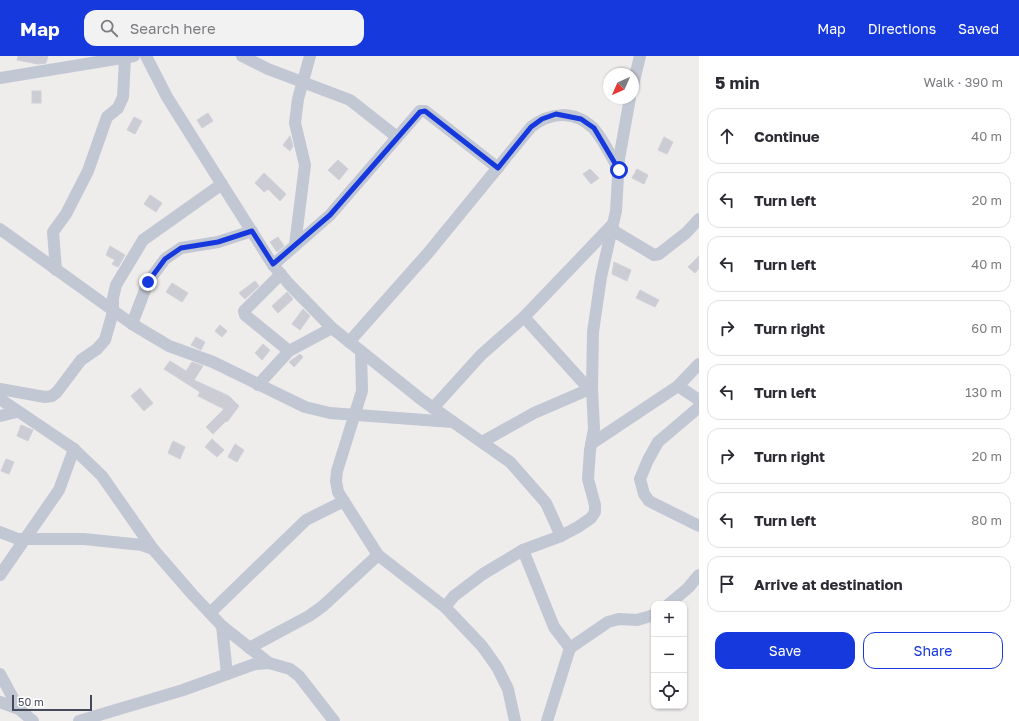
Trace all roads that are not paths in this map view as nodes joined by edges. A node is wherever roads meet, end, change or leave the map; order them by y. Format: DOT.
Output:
graph roads {
  1 [pos="146,56"];
  2 [pos="242,56"];
  3 [pos="310,56"];
  4 [pos="640,56"];
  5 [pos="130,57"];
  6 [pos="637,68"];
  7 [pos="0,78"];
  8 [pos="302,82"];
  9 [pos="629,104"];
  10 [pos="397,137"];
  11 [pos="498,168"];
  12 [pos="619,170"];
  13 [pos="222,184"];
  14 [pos="699,219"];
  15 [pos="612,227"];
  16 [pos="0,229"];
  17 [pos="252,231"];
  18 [pos="295,245"];
  19 [pos="273,264"];
  20 [pos="56,270"];
  21 [pos="281,274"];
  22 [pos="113,312"];
  23 [pos="524,317"];
  24 [pos="132,324"];
  25 [pos="332,328"];
  26 [pos="349,342"];
  27 [pos="289,351"];
  28 [pos="361,351"];
  29 [pos="699,364"];
  30 [pos="258,385"];
  31 [pos="678,386"];
  32 [pos="0,389"];
  33 [pos="591,389"];
  34 [pos="0,399"];
  35 [pos="699,400"];
  36 [pos="699,407"];
  37 [pos="433,408"];
  38 [pos="17,412"];
  39 [pos="355,415"];
  40 [pos="0,416"];
  41 [pos="453,422"];
  42 [pos="482,442"];
  43 [pos="591,444"];
  44 [pos="74,449"];
  45 [pos="344,501"];
  46 [pos="699,526"];
  47 [pos="0,532"];
  48 [pos="561,536"];
  49 [pos="26,539"];
  50 [pos="153,549"];
  51 [pos="523,550"];
  52 [pos="378,555"];
  53 [pos="0,575"];
  54 [pos="699,575"];
  55 [pos="673,601"];
  56 [pos="445,606"];
  57 [pos="210,613"];
  58 [pos="651,616"];
  59 [pos="222,626"];
  60 [pos="250,648"];
  61 [pos="570,648"];
  62 [pos="269,663"];
  63 [pos="0,674"];
  64 [pos="227,674"];
  65 [pos="0,702"];
  66 [pos="18,709"];
  67 [pos="34,721"];
  68 [pos="80,721"];
  69 [pos="334,721"];
  70 [pos="515,721"];
  71 [pos="547,721"];
  1 -- 13 [label="street"];
  2 -- 8 [label="street"];
  3 -- 8 [label="street"];
  4 -- 6 [label="street"];
  5 -- 7 [label="street"];
  5 -- 20 [label="street"];
  8 -- 10 [label="street"];
  8 -- 18 [label="street"];
  9 -- 12 [label="street"];
  10 -- 11 [label="street"];
  10 -- 18 [label="street"];
  11 -- 12 [label="street"];
  11 -- 26 [label="street"];
  12 -- 15 [label="street"];
  13 -- 17 [label="street"];
  13 -- 22 [label="street"];
  14 -- 15 [label="street"];
  15 -- 23 [label="street"];
  15 -- 33 [label="street"];
  16 -- 20 [label="street"];
  17 -- 19 [label="street"];
  17 -- 24 [label="street"];
  18 -- 19 [label="street"];
  19 -- 21 [label="street"];
  20 -- 22 [label="street"];
  21 -- 25 [label="street"];
  21 -- 27 [label="street"];
  22 -- 24 [label="street"];
  22 -- 32 [label="street"];
  23 -- 33 [label="street"];
  23 -- 37 [label="street"];
  24 -- 30 [label="street"];
  25 -- 26 [label="street"];
  25 -- 27 [label="street"];
  26 -- 28 [label="street"];
  27 -- 30 [label="street"];
  28 -- 37 [label="street"];
  28 -- 39 [label="street"];
  29 -- 31 [label="street"];
  30 -- 39 [label="street"];
  31 -- 35 [label="street"];
  31 -- 43 [label="street"];
  33 -- 42 [label="street"];
  33 -- 43 [label="street"];
  34 -- 38 [label="street"];
  36 -- 46 [label="street"];
  37 -- 41 [label="street"];
  38 -- 40 [label="street"];
  38 -- 44 [label="street"];
  39 -- 41 [label="street"];
  39 -- 45 [label="street"];
  41 -- 42 [label="street"];
  42 -- 48 [label="street"];
  43 -- 48 [label="street"];
  44 -- 49 [label="street"];
  44 -- 50 [label="street"];
  45 -- 52 [label="street"];
  45 -- 57 [label="street"];
  47 -- 49 [label="street"];
  48 -- 51 [label="street"];
  49 -- 50 [label="street"];
  49 -- 53 [label="street"];
  50 -- 57 [label="street"];
  51 -- 56 [label="street"];
  51 -- 61 [label="street"];
  52 -- 56 [label="street"];
  52 -- 60 [label="street"];
  54 -- 55 [label="street"];
  56 -- 70 [label="street"];
  57 -- 59 [label="street"];
  58 -- 61 [label="street"];
  59 -- 60 [label="street"];
  59 -- 64 [label="street"];
  60 -- 62 [label="street"];
  61 -- 71 [label="street"];
  62 -- 64 [label="street"];
  62 -- 69 [label="street"];
  63 -- 66 [label="street"];
  64 -- 68 [label="street"];
  65 -- 66 [label="street"];
  66 -- 67 [label="street"];
}
